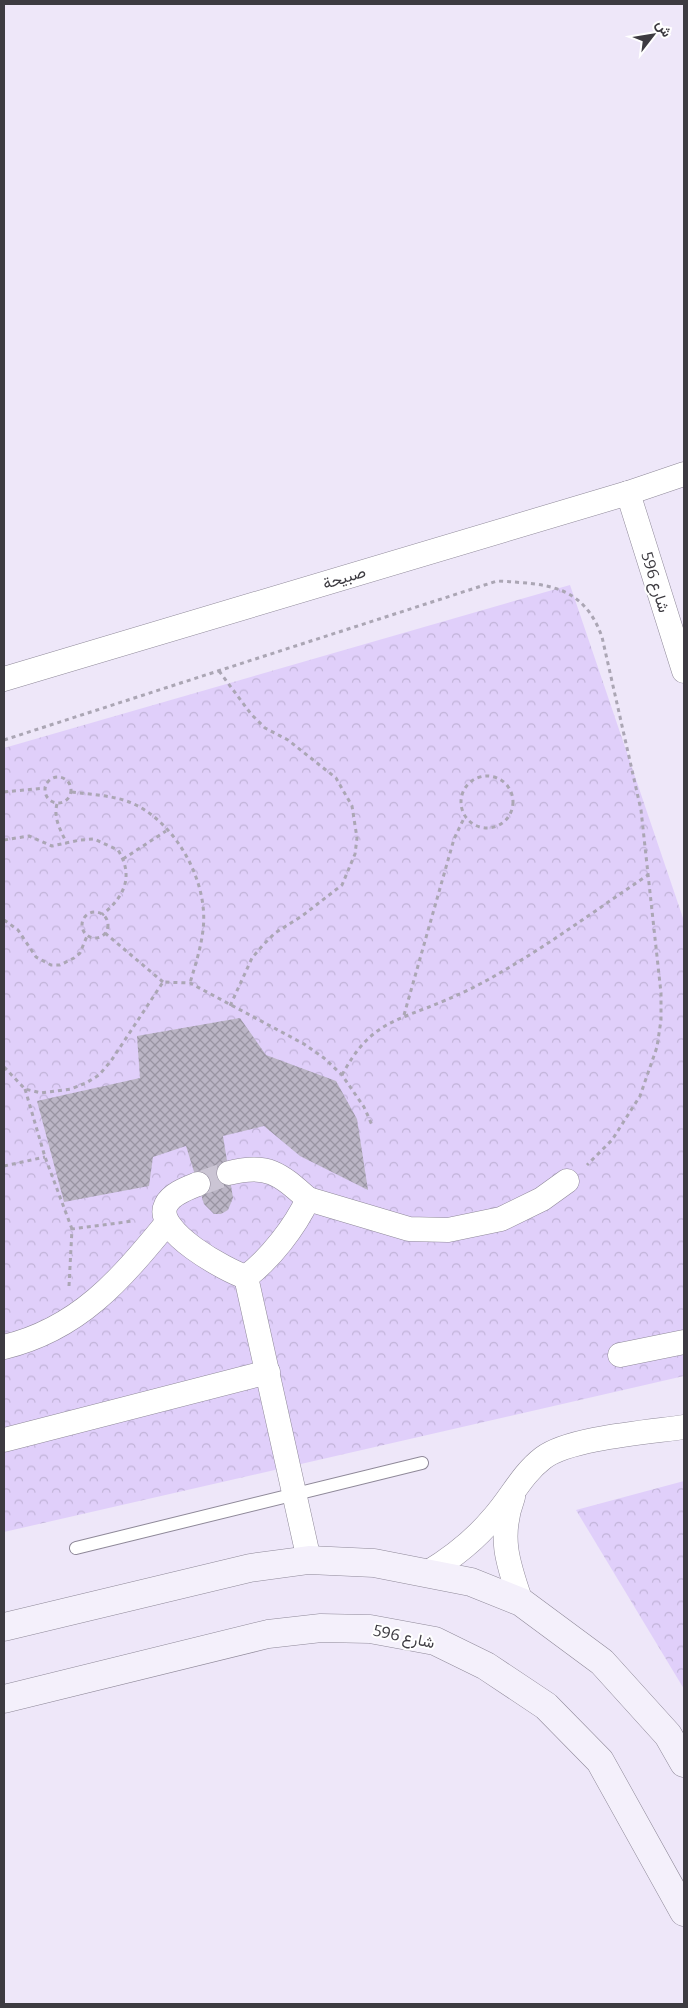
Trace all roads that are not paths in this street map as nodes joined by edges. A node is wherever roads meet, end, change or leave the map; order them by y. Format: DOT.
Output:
graph roads {
  1 [pos="684,474"];
  2 [pos="628,493"];
  3 [pos="684,671"];
  4 [pos="4,678"];
  5 [pos="229,1174"];
  6 [pos="567,1181"];
  7 [pos="198,1184"];
  8 [pos="308,1199"];
  9 [pos="166,1220"];
  10 [pos="246,1277"];
  11 [pos="684,1342"];
  12 [pos="4,1347"];
  13 [pos="620,1355"];
  14 [pos="268,1372"];
  15 [pos="684,1427"];
  16 [pos="4,1440"];
  17 [pos="422,1463"];
  18 [pos="521,1479"];
  19 [pos="294,1494"];
  20 [pos="76,1548"];
  21 [pos="309,1560"];
  22 [pos="426,1573"];
  23 [pos="521,1602"];
  24 [pos="4,1628"];
  25 [pos="4,1699"];
  26 [pos="684,1763"];
  27 [pos="684,1912"];
  1 -- 2 [label="street, صبيحة"];
  2 -- 3 [label="street, شارع 596"];
  2 -- 4 [label="street, صبيحة"];
  5 -- 8 [label="street"];
  6 -- 8 [label="street"];
  7 -- 9 [label="street"];
  8 -- 10 [label="street"];
  9 -- 10 [label="street"];
  9 -- 12 [label="street"];
  10 -- 14 [label="street"];
  11 -- 13 [label="street"];
  14 -- 16 [label="street"];
  14 -- 19 [label="street"];
  15 -- 18 [label="street"];
  17 -- 19 [label="lane"];
  18 -- 22 [label="street"];
  18 -- 23 [label="street"];
  19 -- 20 [label="lane"];
  19 -- 21 [label="street"];
  21 -- 22 [label="street"];
  21 -- 24 [label="street"];
  22 -- 23 [label="street"];
  23 -- 26 [label="street"];
  25 -- 27 [label="street, شارع 596"];
}
